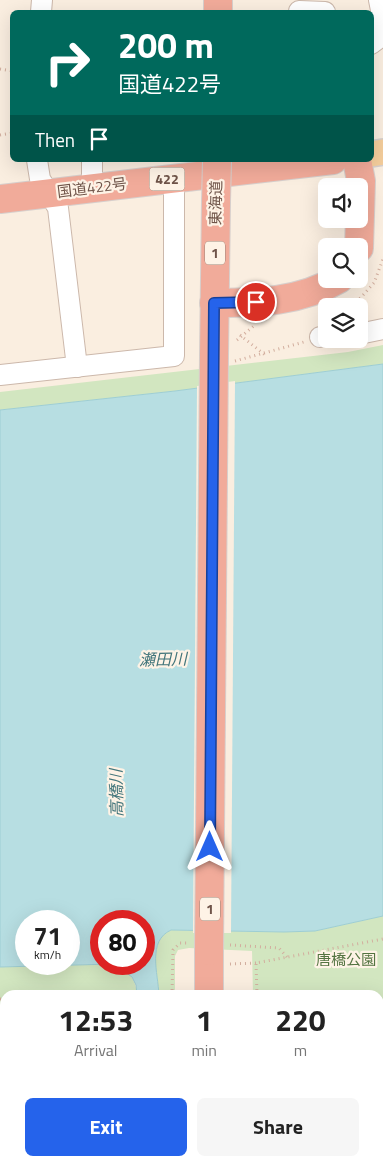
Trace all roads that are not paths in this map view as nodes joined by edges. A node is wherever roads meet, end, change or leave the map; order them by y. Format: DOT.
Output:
graph roads {
  1 [pos="379,0"];
  2 [pos="299,8"];
  3 [pos="312,10"];
  4 [pos="383,20"];
  5 [pos="383,24"];
  6 [pos="374,42"];
  7 [pos="37,162"];
  8 [pos="92,162"];
  9 [pos="301,162"];
  10 [pos="357,162"];
  11 [pos="217,164"];
  12 [pos="174,178"];
  13 [pos="92,188"];
  14 [pos="49,193"];
  15 [pos="0,199"];
  16 [pos="359,238"];
  17 [pos="324,288"];
  18 [pos="214,303"];
  19 [pos="383,329"];
  20 [pos="368,332"];
  21 [pos="77,367"];
  22 [pos="0,375"];
  23 [pos="210,990"];
  1 -- 4 [label="street"];
  2 -- 3 [label="street"];
  5 -- 6 [label="street"];
  7 -- 14 [label="street"];
  8 -- 13 [label="street"];
  9 -- 11 [label="highway, 国道422号 / 422"];
  10 -- 16 [label="highway"];
  11 -- 12 [label="highway, 国道422号 / 422"];
  11 -- 18 [label="highway, 東海道 / 1, bridge"];
  12 -- 13 [label="highway, 国道422号 / 422"];
  12 -- 21 [label="street"];
  13 -- 14 [label="highway, 国道422号 / 422"];
  14 -- 15 [label="highway, 国道422号 / 422"];
  14 -- 21 [label="street"];
  17 -- 18 [label="highway"];
  18 -- 23 [label="highway, 東海道 / 1, bridge"];
  19 -- 20 [label="street"];
  21 -- 22 [label="street"];
}
